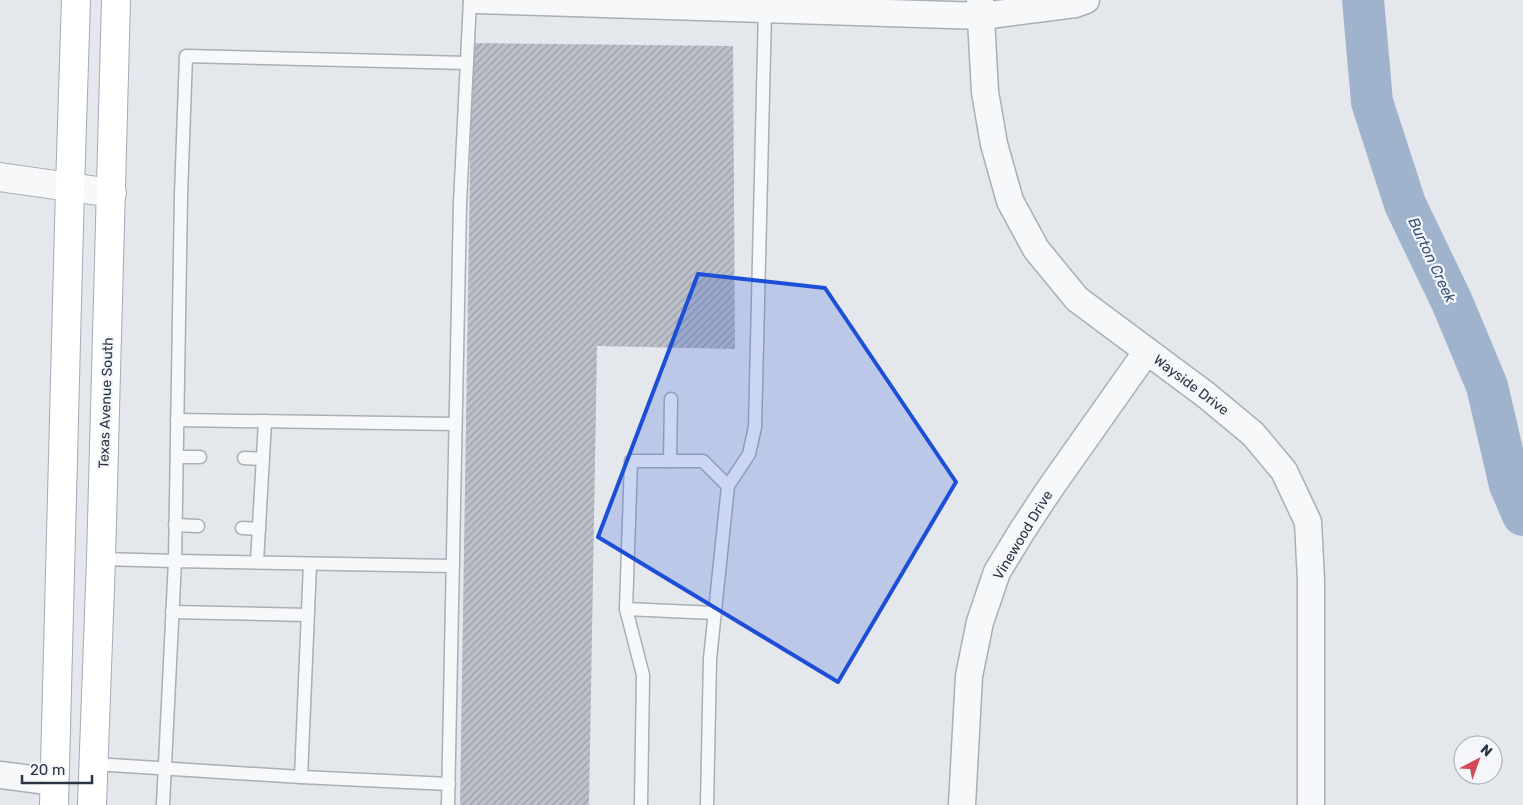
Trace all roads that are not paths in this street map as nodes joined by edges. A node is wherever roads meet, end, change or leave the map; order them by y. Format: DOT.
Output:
graph roads {
  1 [pos="76,0"];
  2 [pos="116,0"];
  3 [pos="470,0"];
  4 [pos="477,0"];
  5 [pos="481,0"];
  6 [pos="1086,0"];
  7 [pos="981,8"];
  8 [pos="765,9"];
  9 [pos="467,63"];
  10 [pos="0,177"];
  11 [pos="70,187"];
  12 [pos="112,193"];
  13 [pos="1147,351"];
  14 [pos="671,399"];
  15 [pos="177,420"];
  16 [pos="265,422"];
  17 [pos="455,424"];
  18 [pos="177,456"];
  19 [pos="200,457"];
  20 [pos="244,458"];
  21 [pos="262,459"];
  22 [pos="670,461"];
  23 [pos="728,486"];
  24 [pos="175,525"];
  25 [pos="198,526"];
  26 [pos="242,528"];
  27 [pos="259,529"];
  28 [pos="101,560"];
  29 [pos="175,561"];
  30 [pos="257,562"];
  31 [pos="310,564"];
  32 [pos="453,566"];
  33 [pos="626,609"];
  34 [pos="172,612"];
  35 [pos="715,613"];
  36 [pos="308,615"];
  37 [pos="94,764"];
  38 [pos="165,768"];
  39 [pos="0,775"];
  40 [pos="301,776"];
  41 [pos="448,784"];
  42 [pos="54,794"];
  43 [pos="92,805"];
  44 [pos="163,805"];
  45 [pos="448,805"];
  46 [pos="642,805"];
  47 [pos="707,805"];
  48 [pos="962,805"];
  49 [pos="1311,805"];
  1 -- 11 [label="main road"];
  2 -- 12 [label="main road, Texas Avenue South"];
  3 -- 9 [label="lane"];
  4 -- 5 [label="street"];
  5 -- 8 [label="street"];
  6 -- 7 [label="street"];
  7 -- 8 [label="street"];
  7 -- 13 [label="street, Wayside Drive"];
  8 -- 23 [label="lane"];
  9 -- 15 [label="lane"];
  9 -- 17 [label="lane"];
  10 -- 11 [label="street"];
  11 -- 12 [label="street"];
  11 -- 42 [label="main road"];
  12 -- 28 [label="main road, Texas Avenue South"];
  13 -- 48 [label="street, Vinewood Drive"];
  13 -- 49 [label="street, Wayside Drive"];
  14 -- 22 [label="lane"];
  15 -- 16 [label="lane"];
  15 -- 18 [label="lane"];
  16 -- 17 [label="lane"];
  16 -- 21 [label="lane"];
  17 -- 32 [label="lane"];
  18 -- 19 [label="lane"];
  18 -- 24 [label="lane"];
  20 -- 21 [label="lane"];
  21 -- 27 [label="lane"];
  22 -- 23 [label="lane"];
  22 -- 33 [label="lane"];
  23 -- 35 [label="lane"];
  24 -- 25 [label="lane"];
  24 -- 29 [label="lane"];
  26 -- 27 [label="lane"];
  27 -- 30 [label="lane"];
  28 -- 29 [label="lane"];
  28 -- 37 [label="main road, Texas Avenue South"];
  29 -- 30 [label="lane"];
  29 -- 34 [label="lane"];
  30 -- 31 [label="lane"];
  31 -- 32 [label="lane"];
  31 -- 36 [label="lane"];
  32 -- 41 [label="lane"];
  33 -- 35 [label="lane"];
  33 -- 46 [label="lane"];
  34 -- 36 [label="lane"];
  34 -- 38 [label="lane"];
  35 -- 47 [label="lane"];
  36 -- 40 [label="lane"];
  37 -- 38 [label="lane"];
  37 -- 43 [label="main road, Texas Avenue South"];
  38 -- 40 [label="lane"];
  38 -- 44 [label="lane"];
  39 -- 42 [label="street"];
  40 -- 41 [label="lane"];
  41 -- 45 [label="lane"];
}
